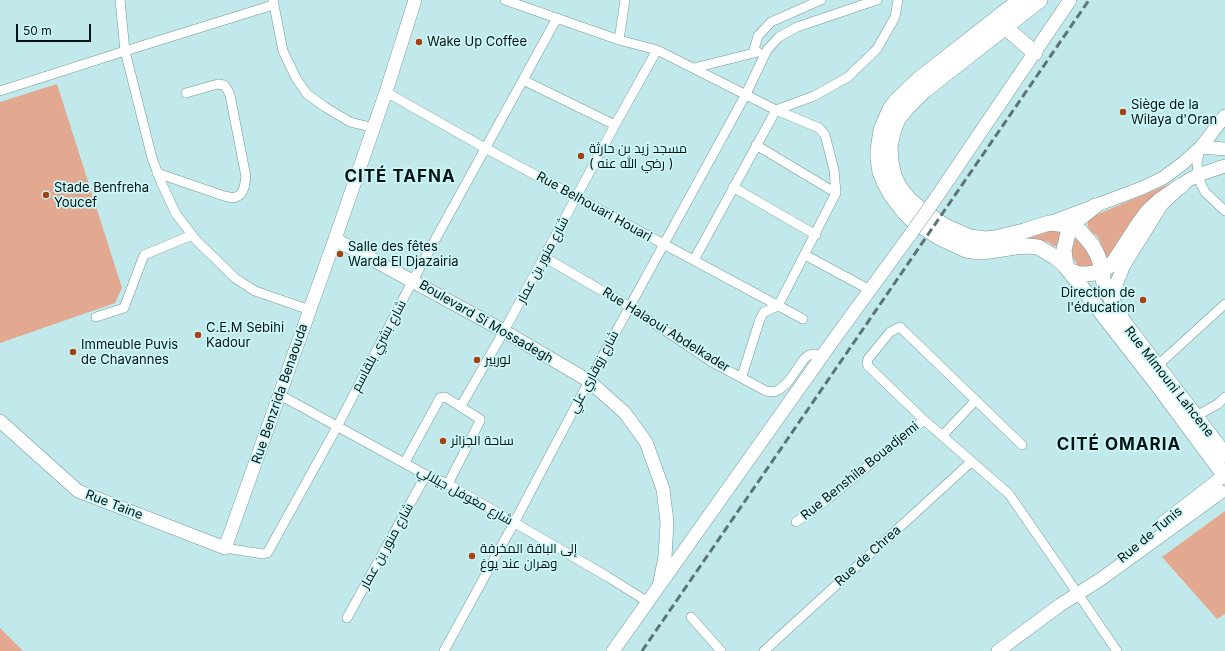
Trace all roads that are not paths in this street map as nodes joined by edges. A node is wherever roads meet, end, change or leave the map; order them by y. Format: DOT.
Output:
graph roads {
  1 [pos="120,0"];
  2 [pos="415,0"];
  3 [pos="505,0"];
  4 [pos="625,0"];
  5 [pos="821,0"];
  6 [pos="877,0"];
  7 [pos="898,0"];
  8 [pos="1020,0"];
  9 [pos="1040,0"];
  10 [pos="1070,0"];
  11 [pos="866,2"];
  12 [pos="273,3"];
  13 [pos="557,18"];
  14 [pos="1005,27"];
  15 [pos="619,40"];
  16 [pos="657,50"];
  17 [pos="767,50"];
  18 [pos="125,51"];
  19 [pos="753,53"];
  20 [pos="1034,53"];
  21 [pos="694,68"];
  22 [pos="523,80"];
  23 [pos="0,91"];
  24 [pos="386,92"];
  25 [pos="186,93"];
  26 [pos="746,94"];
  27 [pos="776,110"];
  28 [pos="1225,116"];
  29 [pos="615,125"];
  30 [pos="374,128"];
  31 [pos="756,145"];
  32 [pos="1201,147"];
  33 [pos="485,148"];
  34 [pos="1225,149"];
  35 [pos="1225,166"];
  36 [pos="157,173"];
  37 [pos="1198,175"];
  38 [pos="1182,185"];
  39 [pos="733,187"];
  40 [pos="836,192"];
  41 [pos="577,197"];
  42 [pos="1095,206"];
  43 [pos="1225,211"];
  44 [pos="1050,223"];
  45 [pos="1072,226"];
  46 [pos="192,235"];
  47 [pos="816,235"];
  48 [pos="335,239"];
  49 [pos="663,245"];
  50 [pos="805,255"];
  51 [pos="544,257"];
  52 [pos="694,260"];
  53 [pos="1066,267"];
  54 [pos="1101,272"];
  55 [pos="413,280"];
  56 [pos="870,290"];
  57 [pos="1112,303"];
  58 [pos="1225,304"];
  59 [pos="778,306"];
  60 [pos="630,307"];
  61 [pos="310,310"];
  62 [pos="96,317"];
  63 [pos="803,319"];
  64 [pos="504,331"];
  65 [pos="822,356"];
  66 [pos="1157,366"];
  67 [pos="742,376"];
  68 [pos="589,381"];
  69 [pos="280,395"];
  70 [pos="1225,397"];
  71 [pos="976,400"];
  72 [pos="461,406"];
  73 [pos="1196,416"];
  74 [pos="924,420"];
  75 [pos="0,421"];
  76 [pos="337,427"];
  77 [pos="943,435"];
  78 [pos="1218,438"];
  79 [pos="1022,444"];
  80 [pos="1225,455"];
  81 [pos="405,462"];
  82 [pos="971,462"];
  83 [pos="426,475"];
  84 [pos="1225,476"];
  85 [pos="448,484"];
  86 [pos="1221,492"];
  87 [pos="796,522"];
  88 [pos="514,523"];
  89 [pos="225,548"];
  90 [pos="1101,579"];
  91 [pos="659,586"];
  92 [pos="1078,594"];
  93 [pos="648,602"];
  94 [pos="691,617"];
  95 [pos="347,618"];
  96 [pos="444,651"];
  97 [pos="613,651"];
  98 [pos="722,651"];
  99 [pos="764,651"];
  100 [pos="998,651"];
  101 [pos="1117,651"];
  1 -- 18 [label="street"];
  2 -- 24 [label="main road"];
  3 -- 13 [label="street"];
  4 -- 15 [label="street"];
  5 -- 19 [label="street"];
  6 -- 11 [label="street"];
  7 -- 27 [label="street"];
  8 -- 53 [label="main road"];
  9 -- 14 [label="main road"];
  10 -- 20 [label="main road"];
  11 -- 17 [label="street"];
  12 -- 18 [label="street"];
  12 -- 30 [label="street"];
  13 -- 15 [label="street"];
  13 -- 22 [label="street, شارع بشري بلقاسم"];
  14 -- 20 [label="main road"];
  14 -- 44 [label="main road"];
  15 -- 16 [label="street"];
  16 -- 21 [label="street"];
  16 -- 29 [label="street, شارع منور بن عمار"];
  17 -- 19 [label="street"];
  17 -- 26 [label="street, شارع زوقاري علي"];
  18 -- 23 [label="street"];
  18 -- 36 [label="street"];
  19 -- 21 [label="street"];
  20 -- 56 [label="main road, bridge"];
  21 -- 26 [label="street"];
  22 -- 29 [label="street"];
  22 -- 33 [label="street, شارع بشري بلقاسم"];
  24 -- 30 [label="main road"];
  24 -- 33 [label="street, Rue Belhouari Houari"];
  25 -- 36 [label="street"];
  26 -- 27 [label="street"];
  26 -- 49 [label="street, شارع زوقاري علي"];
  27 -- 31 [label="street"];
  27 -- 40 [label="street"];
  28 -- 32 [label="main road"];
  29 -- 41 [label="street, شارع منور بن عمار"];
  30 -- 48 [label="main road"];
  31 -- 39 [label="street"];
  31 -- 40 [label="street"];
  32 -- 34 [label="main road"];
  32 -- 37 [label="street"];
  32 -- 42 [label="main road"];
  33 -- 41 [label="street, Rue Belhouari Houari"];
  33 -- 55 [label="street, شارع بشري بلقاسم"];
  35 -- 37 [label="main road"];
  36 -- 46 [label="street"];
  37 -- 38 [label="main road"];
  37 -- 43 [label="street"];
  38 -- 54 [label="main road"];
  38 -- 57 [label="main road"];
  39 -- 47 [label="street"];
  39 -- 52 [label="street"];
  40 -- 47 [label="street"];
  41 -- 49 [label="street, Rue Belhouari Houari"];
  41 -- 51 [label="street, شارع منور بن عمار"];
  42 -- 44 [label="main road"];
  42 -- 45 [label="main road"];
  44 -- 45 [label="main road"];
  45 -- 53 [label="main road"];
  45 -- 54 [label="main road, Rue Mimouni Lahcene"];
  46 -- 61 [label="street"];
  46 -- 62 [label="street"];
  47 -- 50 [label="street"];
  48 -- 55 [label="main road, Boulevard Si Mossadegh"];
  48 -- 61 [label="main road, Rue Benzrida Benaouda"];
  49 -- 52 [label="street, Rue Belhouari Houari"];
  49 -- 60 [label="street, شارع زوقاري علي"];
  50 -- 56 [label="street"];
  50 -- 59 [label="street"];
  51 -- 60 [label="street, Rue Halaoui Abdelkader"];
  51 -- 64 [label="street, شارع منور بن عمار"];
  52 -- 59 [label="street, Rue Belhouari Houari"];
  53 -- 54 [label="main road"];
  53 -- 84 [label="main road, Rue Mimouni Lahcene"];
  54 -- 57 [label="main road, Rue Mimouni Lahcene"];
  55 -- 64 [label="main road, Boulevard Si Mossadegh"];
  55 -- 76 [label="street, شارع بشري بلقاسم"];
  56 -- 65 [label="main road"];
  57 -- 66 [label="main road, Rue Mimouni Lahcene"];
  58 -- 66 [label="street"];
  59 -- 63 [label="street, Rue Belhouari Houari"];
  59 -- 67 [label="street"];
  60 -- 67 [label="street, Rue Halaoui Abdelkader"];
  60 -- 68 [label="street, شارع زوقاري علي"];
  61 -- 69 [label="main road, Rue Benzrida Benaouda"];
  64 -- 68 [label="main road, Boulevard Si Mossadegh"];
  64 -- 72 [label="street, شارع منور بن عمار"];
  65 -- 67 [label="street, Rue Halaoui Abdelkader"];
  65 -- 91 [label="main road"];
  66 -- 73 [label="main road, Rue Mimouni Lahcene"];
  68 -- 88 [label="street, شارع زوقاري علي"];
  68 -- 91 [label="main road, Boulevard Si Mossadegh"];
  69 -- 76 [label="street, شارع مغوفل جيلالي"];
  69 -- 89 [label="main road, Rue Benzrida Benaouda"];
  70 -- 73 [label="street"];
  71 -- 74 [label="street"];
  71 -- 77 [label="street"];
  71 -- 79 [label="street"];
  72 -- 81 [label="street"];
  72 -- 85 [label="street"];
  73 -- 78 [label="main road, Rue Mimouni Lahcene"];
  74 -- 77 [label="street"];
  74 -- 87 [label="street, Rue Benshila Bouadjemi"];
  75 -- 89 [label="main road, Rue Taine"];
  76 -- 81 [label="street, شارع مغوفل جيلالي"];
  76 -- 89 [label="street, شارع بشري بلقاسم"];
  77 -- 82 [label="street"];
  78 -- 80 [label="main road, Rue Mimouni Lahcene"];
  81 -- 83 [label="street, شارع مغوفل جيلالي"];
  82 -- 92 [label="street"];
  82 -- 99 [label="street, Rue de Chrea"];
  83 -- 85 [label="street, شارع مغوفل جيلالي"];
  83 -- 95 [label="street, شارع منور بن عمار"];
  84 -- 90 [label="main road, Rue de Tunis"];
  85 -- 88 [label="street, شارع مغوفل جيلالي"];
  86 -- 90 [label="main road, Rue de Tunis"];
  88 -- 93 [label="street, شارع مغوفل جيلالي"];
  88 -- 96 [label="street, شارع زوقاري علي"];
  90 -- 92 [label="main road"];
  91 -- 93 [label="main road"];
  92 -- 100 [label="main road"];
  92 -- 101 [label="street"];
  93 -- 97 [label="main road"];
  94 -- 98 [label="street"];
}
